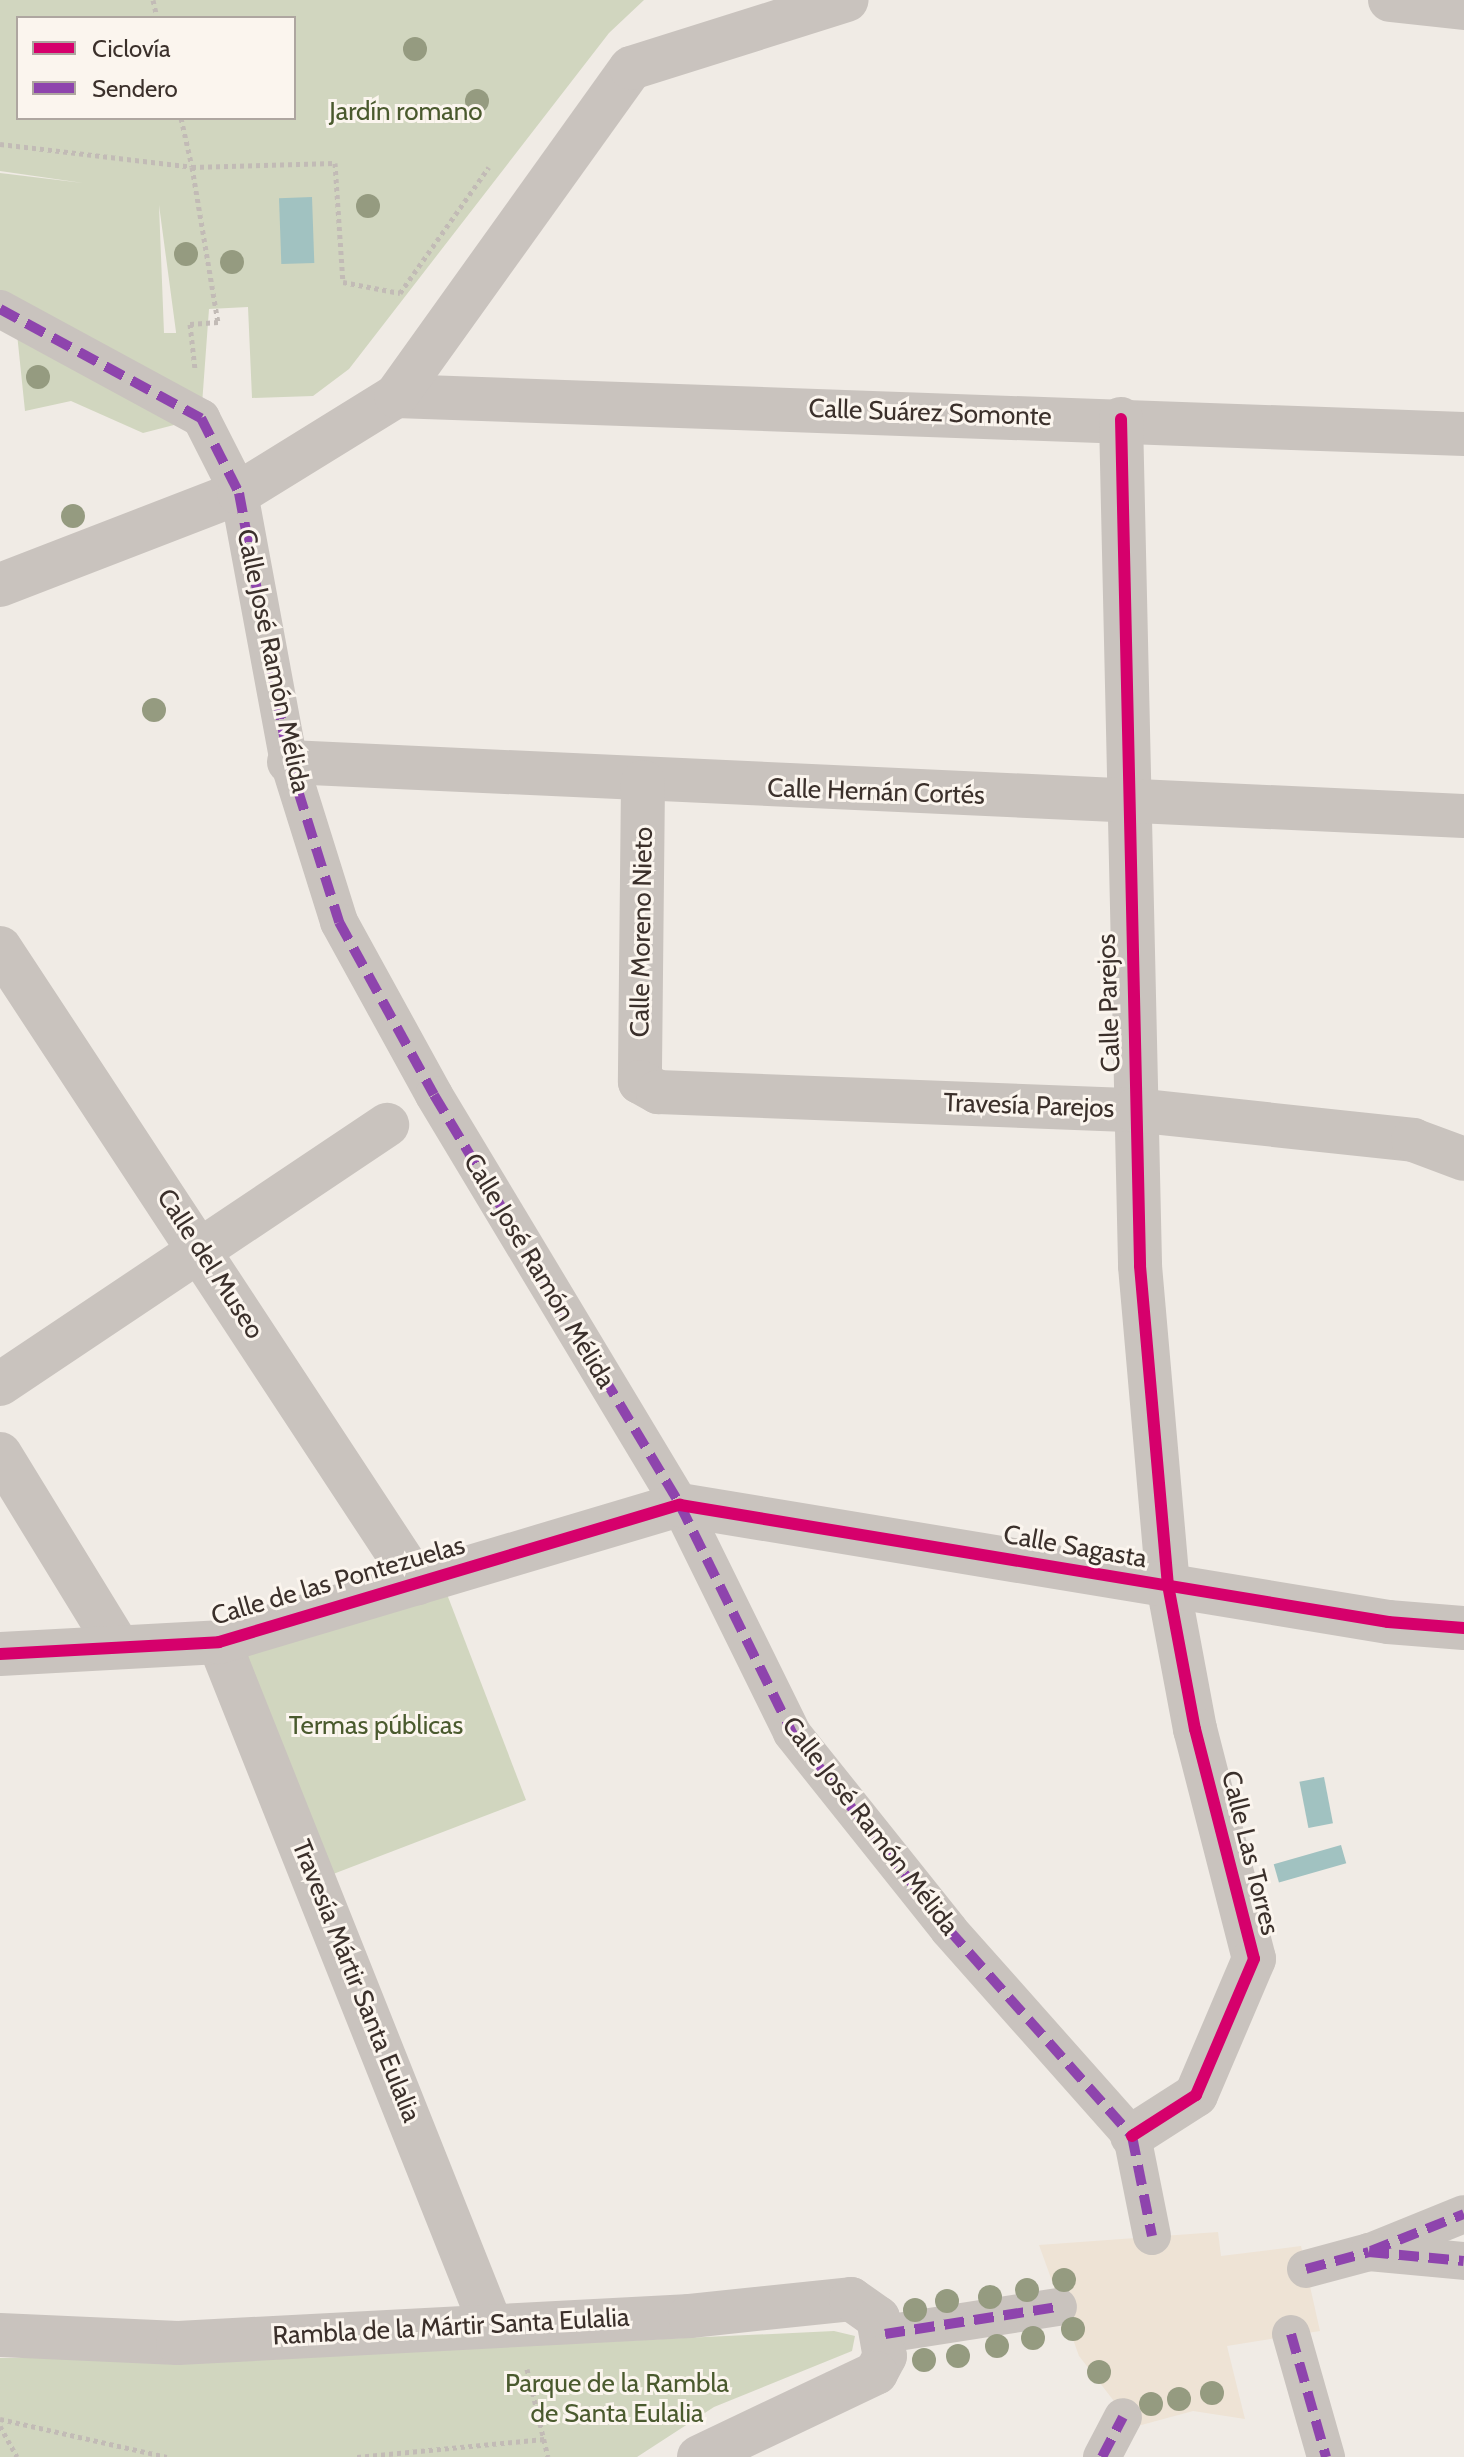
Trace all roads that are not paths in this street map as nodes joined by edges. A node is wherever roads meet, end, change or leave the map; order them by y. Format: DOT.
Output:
graph roads {
  1 [pos="847,0"];
  2 [pos="1390,0"];
  3 [pos="1464,8"];
  4 [pos="0,309"];
  5 [pos="396,396"];
  6 [pos="1121,419"];
  7 [pos="1464,434"];
  8 [pos="239,493"];
  9 [pos="0,585"];
  10 [pos="289,762"];
  11 [pos="643,782"];
  12 [pos="1124,802"];
  13 [pos="1464,816"];
  14 [pos="0,948"];
  15 [pos="640,1082"];
  16 [pos="1134,1110"];
  17 [pos="387,1125"];
  18 [pos="1464,1159"];
  19 [pos="200,1247"];
  20 [pos="0,1384"];
  21 [pos="0,1454"];
  22 [pos="680,1505"];
  23 [pos="417,1583"];
  24 [pos="1168,1585"];
  25 [pos="1464,1628"];
  26 [pos="219,1642"];
  27 [pos="116,1643"];
  28 [pos="0,1654"];
  29 [pos="1132,2136"];
  30 [pos="1464,2214"];
  31 [pos="1152,2236"];
  32 [pos="1369,2252"];
  33 [pos="1464,2261"];
  34 [pos="1306,2269"];
  35 [pos="1058,2307"];
  36 [pos="503,2322"];
  37 [pos="885,2334"];
  38 [pos="1291,2334"];
  39 [pos="0,2335"];
  40 [pos="1123,2417"];
  41 [pos="699,2457"];
  42 [pos="1102,2457"];
  43 [pos="1326,2457"];
  1 -- 5 [label="street"];
  2 -- 3 [label="street"];
  4 -- 8 [label="street, Calle José Ramón Mélida"];
  5 -- 6 [label="street, Calle Suárez Somonte"];
  5 -- 8 [label="street"];
  6 -- 7 [label="street, Calle Suárez Somonte"];
  6 -- 12 [label="street, Calle Parejos"];
  8 -- 9 [label="street"];
  8 -- 10 [label="street, Calle José Ramón Mélida"];
  10 -- 11 [label="street, Calle Hernán Cortés"];
  10 -- 22 [label="street, Calle José Ramón Mélida"];
  11 -- 12 [label="street, Calle Hernán Cortés"];
  11 -- 15 [label="street, Calle Moreno Nieto"];
  12 -- 13 [label="street, Calle Hernán Cortés"];
  12 -- 16 [label="street, Calle Parejos"];
  14 -- 19 [label="street, Calle del Museo"];
  15 -- 16 [label="street, Travesía Parejos"];
  16 -- 18 [label="street, Travesía Parejos"];
  16 -- 24 [label="street, Calle Parejos"];
  17 -- 19 [label="street"];
  19 -- 20 [label="street"];
  19 -- 23 [label="street, Calle del Museo"];
  21 -- 27 [label="street"];
  22 -- 23 [label="street, Calle de las Pontezuelas"];
  22 -- 24 [label="street, Calle Sagasta"];
  22 -- 29 [label="street, Calle José Ramón Mélida"];
  23 -- 26 [label="street, Calle de las Pontezuelas"];
  24 -- 25 [label="street, Calle Sagasta"];
  24 -- 29 [label="street, Calle Las Torres"];
  26 -- 27 [label="street, Calle de las Pontezuelas"];
  26 -- 36 [label="street, Travesía Mártir Santa Eulalia"];
  27 -- 28 [label="street, Calle de las Pontezuelas"];
  29 -- 31 [label="street"];
  30 -- 32 [label="street"];
  32 -- 33 [label="street"];
  32 -- 34 [label="street"];
  35 -- 37 [label="street"];
  36 -- 37 [label="street, Rambla de la Mártir Santa Eulalia"];
  36 -- 39 [label="street, Rambla de la Mártir Santa Eulalia"];
  37 -- 41 [label="street"];
  38 -- 43 [label="street"];
  40 -- 42 [label="street"];
}
